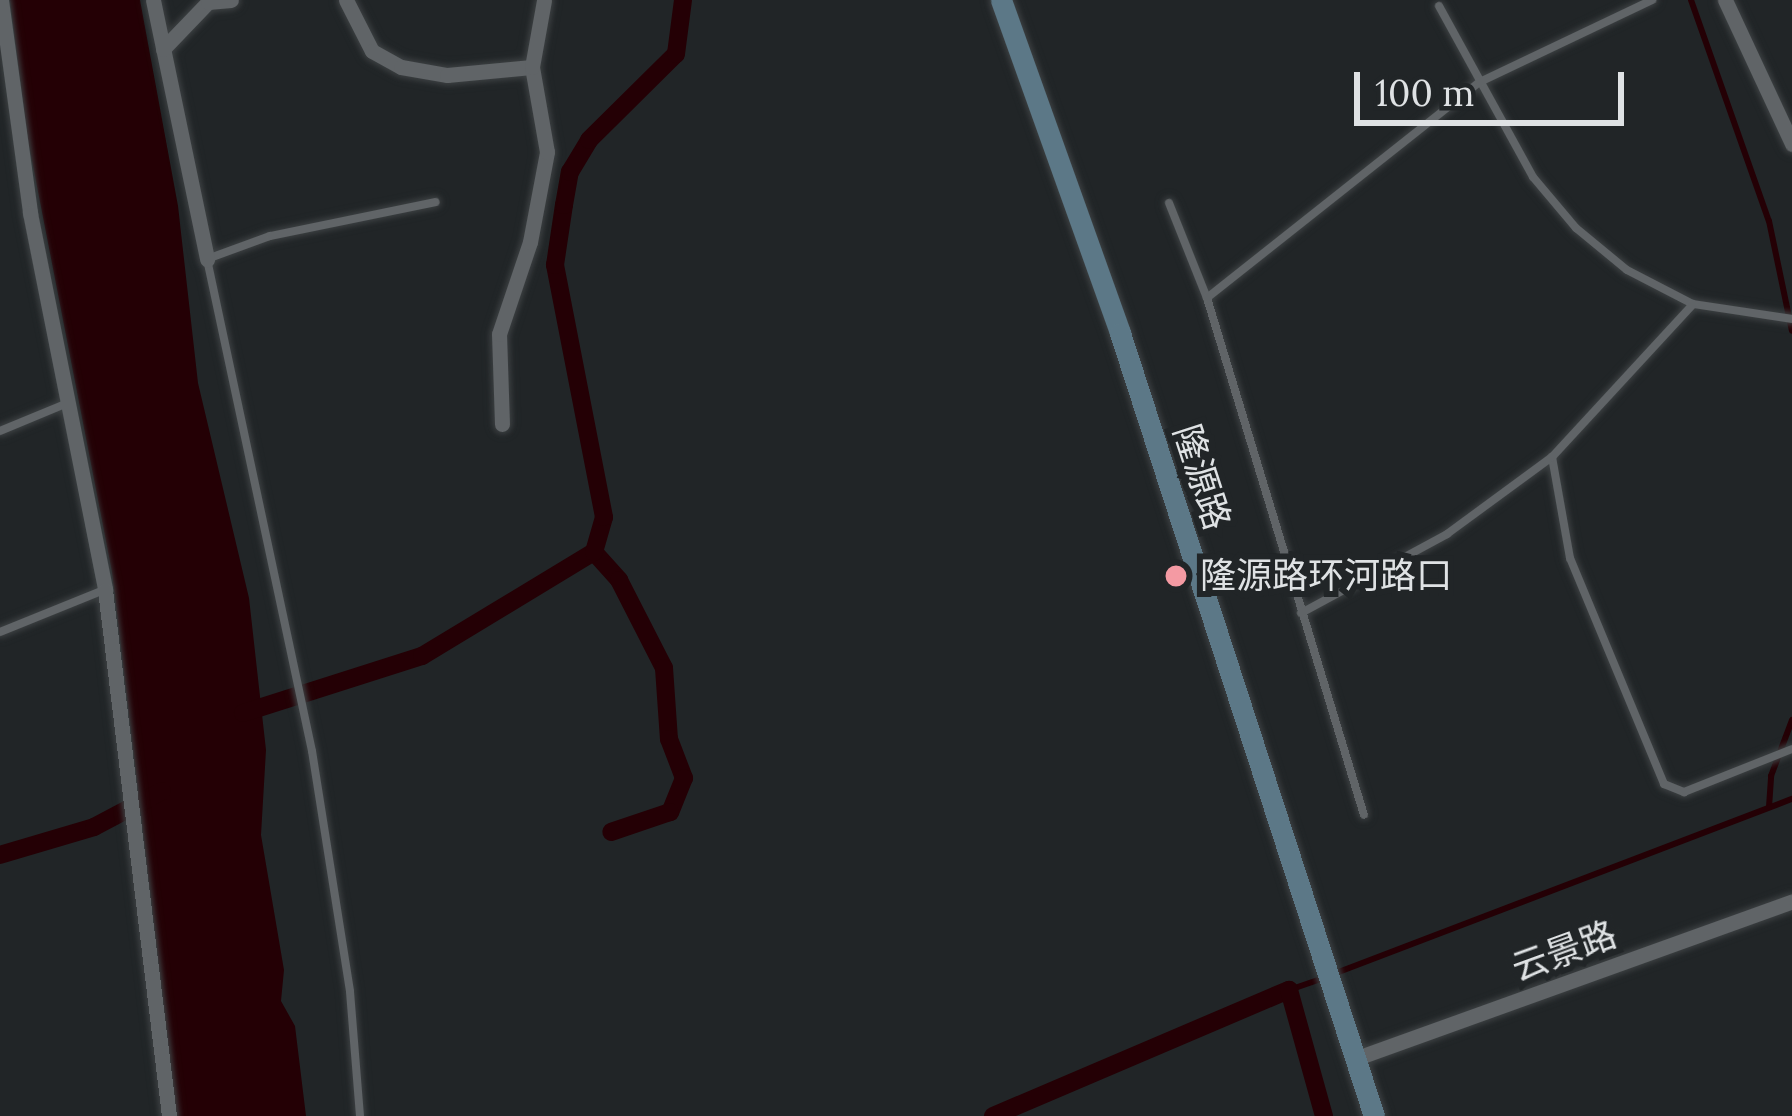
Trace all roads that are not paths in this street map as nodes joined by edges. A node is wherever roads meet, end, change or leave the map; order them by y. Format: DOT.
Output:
graph roads {
  1 [pos="1,0"];
  2 [pos="153,0"];
  3 [pos="231,0"];
  4 [pos="346,0"];
  5 [pos="544,0"];
  6 [pos="1000,0"];
  7 [pos="1652,0"];
  8 [pos="1725,0"];
  9 [pos="1439,6"];
  10 [pos="1,22"];
  11 [pos="163,49"];
  12 [pos="532,67"];
  13 [pos="1480,82"];
  14 [pos="1792,145"];
  15 [pos="436,202"];
  16 [pos="1169,203"];
  17 [pos="207,259"];
  18 [pos="1207,298"];
  19 [pos="1693,304"];
  20 [pos="1787,319"];
  21 [pos="71,401"];
  22 [pos="502,424"];
  23 [pos="0,431"];
  24 [pos="1552,457"];
  25 [pos="105,590"];
  26 [pos="1301,613"];
  27 [pos="0,632"];
  28 [pos="1789,750"];
  29 [pos="1364,814"];
  30 [pos="1792,901"];
  31 [pos="1357,1058"];
  32 [pos="1371,1108"];
  33 [pos="170,1116"];
  34 [pos="360,1116"];
  1 -- 10 [label="street"];
  2 -- 11 [label="street"];
  3 -- 11 [label="street"];
  4 -- 12 [label="street"];
  5 -- 12 [label="street"];
  6 -- 31 [label="main road, 隆源路"];
  7 -- 13 [label="lane"];
  8 -- 14 [label="street"];
  9 -- 13 [label="lane"];
  10 -- 21 [label="street"];
  11 -- 17 [label="street"];
  12 -- 22 [label="street"];
  13 -- 18 [label="lane"];
  13 -- 19 [label="lane"];
  15 -- 17 [label="lane"];
  16 -- 18 [label="lane"];
  17 -- 34 [label="lane"];
  18 -- 26 [label="lane"];
  19 -- 20 [label="lane"];
  19 -- 24 [label="lane"];
  21 -- 23 [label="lane"];
  21 -- 25 [label="street"];
  24 -- 26 [label="lane"];
  24 -- 28 [label="lane"];
  25 -- 27 [label="lane"];
  25 -- 33 [label="street"];
  26 -- 29 [label="lane"];
  30 -- 31 [label="street, 云景路"];
  31 -- 32 [label="main road, 隆源路"];
}
